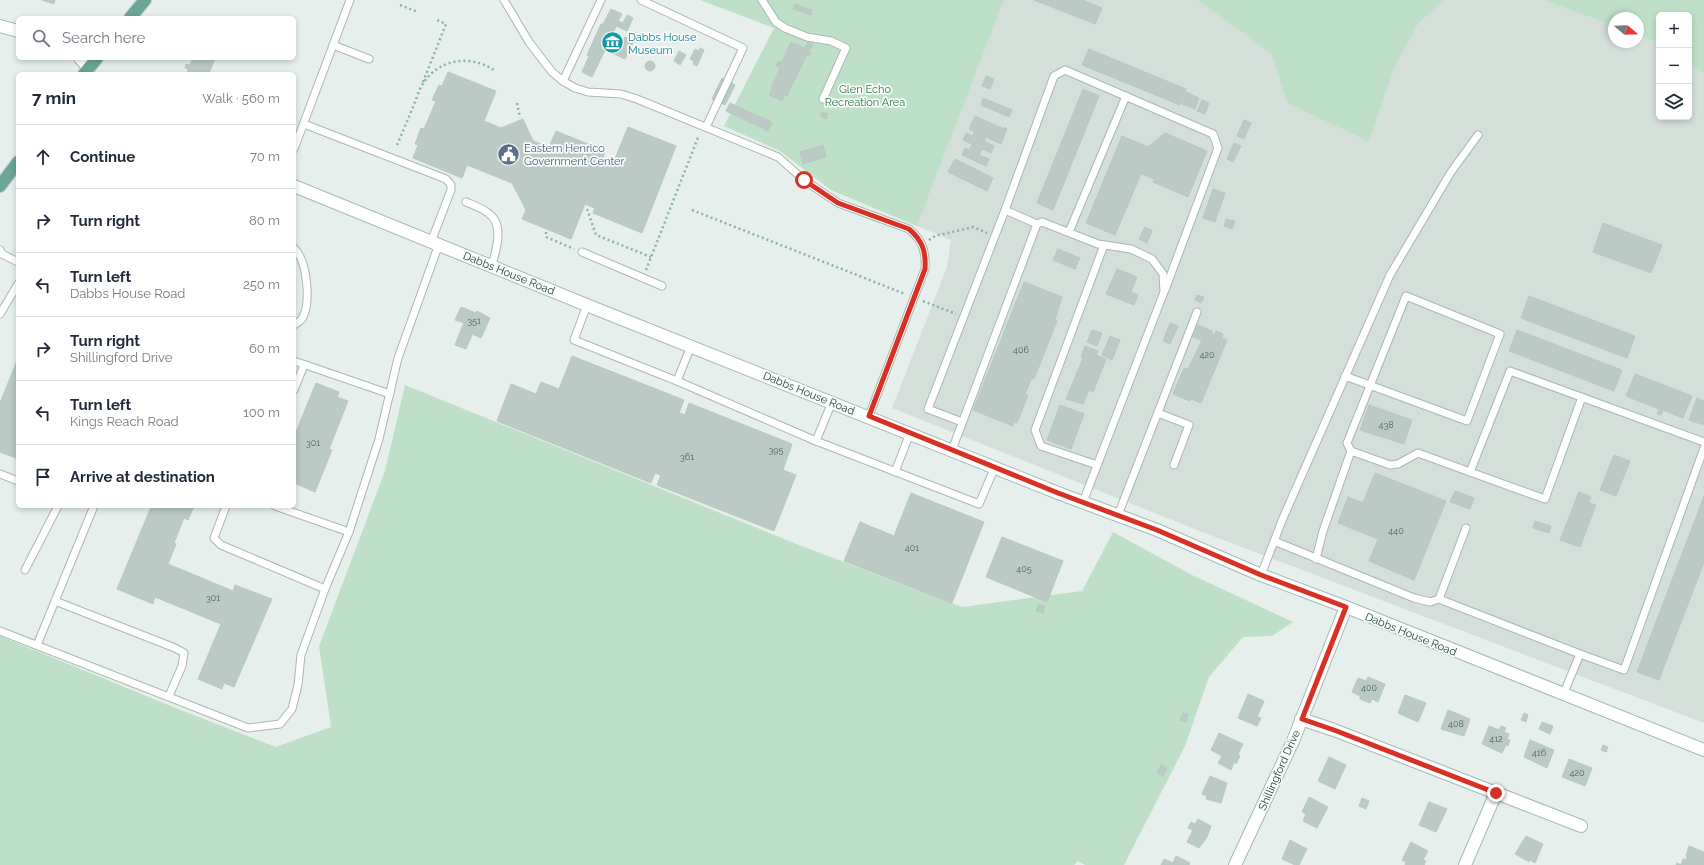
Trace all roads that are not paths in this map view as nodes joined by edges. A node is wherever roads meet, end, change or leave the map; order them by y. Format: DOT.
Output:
graph roads {
  1 [pos="145,0"];
  2 [pos="350,0"];
  3 [pos="506,0"];
  4 [pos="602,0"];
  5 [pos="641,0"];
  6 [pos="762,0"];
  7 [pos="132,16"];
  8 [pos="0,26"];
  9 [pos="16,30"];
  10 [pos="333,45"];
  11 [pos="369,59"];
  12 [pos="82,60"];
  13 [pos="90,68"];
  14 [pos="563,81"];
  15 [pos="1126,96"];
  16 [pos="823,99"];
  17 [pos="304,124"];
  18 [pos="706,127"];
  19 [pos="1478,135"];
  20 [pos="296,144"];
  21 [pos="16,165"];
  22 [pos="0,186"];
  23 [pos="296,187"];
  24 [pos="466,202"];
  25 [pos="1005,210"];
  26 [pos="1037,224"];
  27 [pos="1069,232"];
  28 [pos="435,243"];
  29 [pos="1104,245"];
  30 [pos="296,251"];
  31 [pos="582,252"];
  32 [pos="1,253"];
  33 [pos="16,261"];
  34 [pos="492,266"];
  35 [pos="662,286"];
  36 [pos="16,287"];
  37 [pos="1164,292"];
  38 [pos="587,305"];
  39 [pos="1197,312"];
  40 [pos="0,314"];
  41 [pos="296,323"];
  42 [pos="691,346"];
  43 [pos="296,362"];
  44 [pos="304,365"];
  45 [pos="1346,376"];
  46 [pos="677,381"];
  47 [pos="1370,384"];
  48 [pos="296,385"];
  49 [pos="390,394"];
  50 [pos="1582,397"];
  51 [pos="832,402"];
  52 [pos="1158,413"];
  53 [pos="869,416"];
  54 [pos="962,422"];
  55 [pos="910,433"];
  56 [pos="816,441"];
  57 [pos="1704,442"];
  58 [pos="1704,448"];
  59 [pos="952,450"];
  60 [pos="1351,451"];
  61 [pos="1097,465"];
  62 [pos="1174,465"];
  63 [pos="995,467"];
  64 [pos="895,472"];
  65 [pos="1470,472"];
  66 [pos="0,474"];
  67 [pos="16,480"];
  68 [pos="1083,502"];
  69 [pos="57,508"];
  70 [pos="93,508"];
  71 [pos="225,508"];
  72 [pos="281,508"];
  73 [pos="1118,515"];
  74 [pos="1466,528"];
  75 [pos="349,532"];
  76 [pos="1274,541"];
  77 [pos="1316,559"];
  78 [pos="25,570"];
  79 [pos="1261,575"];
  80 [pos="325,589"];
  81 [pos="1439,599"];
  82 [pos="55,601"];
  83 [pos="1346,607"];
  84 [pos="0,631"];
  85 [pos="37,645"];
  86 [pos="1580,654"];
  87 [pos="1563,695"];
  88 [pos="169,696"];
  89 [pos="1302,719"];
  90 [pos="1704,750"];
  91 [pos="1496,793"];
  92 [pos="1581,826"];
  93 [pos="1235,865"];
  94 [pos="1465,865"];
  1 -- 7 [label="main road"];
  2 -- 10 [label="lane"];
  3 -- 14 [label="lane"];
  4 -- 14 [label="lane"];
  5 -- 18 [label="lane"];
  6 -- 16 [label="lane"];
  8 -- 9 [label="street"];
  10 -- 11 [label="lane"];
  10 -- 17 [label="lane"];
  12 -- 13 [label="street"];
  14 -- 18 [label="lane"];
  15 -- 25 [label="lane"];
  15 -- 27 [label="lane"];
  15 -- 37 [label="lane"];
  17 -- 20 [label="lane"];
  17 -- 28 [label="lane"];
  18 -- 53 [label="lane"];
  19 -- 45 [label="lane"];
  21 -- 22 [label="main road"];
  23 -- 28 [label="street, Dabbs House Road"];
  24 -- 34 [label="lane"];
  25 -- 26 [label="lane"];
  25 -- 54 [label="lane"];
  26 -- 27 [label="lane"];
  26 -- 54 [label="lane"];
  27 -- 29 [label="lane"];
  28 -- 34 [label="street, Dabbs House Road"];
  28 -- 49 [label="lane"];
  29 -- 37 [label="lane"];
  29 -- 61 [label="lane"];
  30 -- 41 [label="lane"];
  31 -- 35 [label="lane"];
  32 -- 33 [label="lane"];
  34 -- 38 [label="street, Dabbs House Road"];
  36 -- 40 [label="lane"];
  37 -- 61 [label="lane"];
  38 -- 42 [label="street, Dabbs House Road"];
  38 -- 46 [label="lane"];
  39 -- 52 [label="lane"];
  42 -- 46 [label="lane"];
  42 -- 51 [label="street, Dabbs House Road"];
  43 -- 44 [label="lane"];
  44 -- 48 [label="lane"];
  44 -- 49 [label="lane"];
  45 -- 47 [label="lane"];
  45 -- 76 [label="lane"];
  46 -- 56 [label="lane"];
  47 -- 47 [label="lane"];
  47 -- 60 [label="lane"];
  49 -- 75 [label="lane"];
  50 -- 57 [label="lane"];
  50 -- 65 [label="lane"];
  50 -- 65 [label="lane"];
  51 -- 53 [label="street, Dabbs House Road"];
  51 -- 56 [label="lane"];
  52 -- 62 [label="lane"];
  52 -- 73 [label="lane"];
  53 -- 55 [label="street, Dabbs House Road"];
  54 -- 59 [label="lane"];
  55 -- 59 [label="street, Dabbs House Road"];
  55 -- 64 [label="lane"];
  56 -- 64 [label="lane"];
  58 -- 86 [label="lane"];
  59 -- 63 [label="street, Dabbs House Road"];
  60 -- 65 [label="lane"];
  60 -- 77 [label="lane"];
  61 -- 68 [label="lane"];
  63 -- 64 [label="lane"];
  63 -- 68 [label="street, Dabbs House Road"];
  66 -- 67 [label="lane"];
  68 -- 73 [label="street, Dabbs House Road"];
  69 -- 78 [label="lane"];
  70 -- 82 [label="lane"];
  71 -- 80 [label="lane"];
  72 -- 75 [label="lane"];
  73 -- 79 [label="street, Dabbs House Road"];
  74 -- 81 [label="lane"];
  75 -- 80 [label="lane"];
  76 -- 77 [label="lane"];
  76 -- 79 [label="lane"];
  77 -- 81 [label="lane"];
  79 -- 83 [label="street, Dabbs House Road"];
  80 -- 88 [label="lane"];
  81 -- 86 [label="lane"];
  82 -- 85 [label="lane"];
  82 -- 88 [label="lane"];
  83 -- 87 [label="street, Dabbs House Road"];
  83 -- 89 [label="street, Shillingford Drive"];
  84 -- 85 [label="lane"];
  85 -- 88 [label="lane"];
  86 -- 87 [label="lane"];
  87 -- 90 [label="street, Dabbs House Road"];
  89 -- 91 [label="street"];
  89 -- 93 [label="street, Shillingford Drive"];
  91 -- 92 [label="street"];
  91 -- 94 [label="street"];
}
